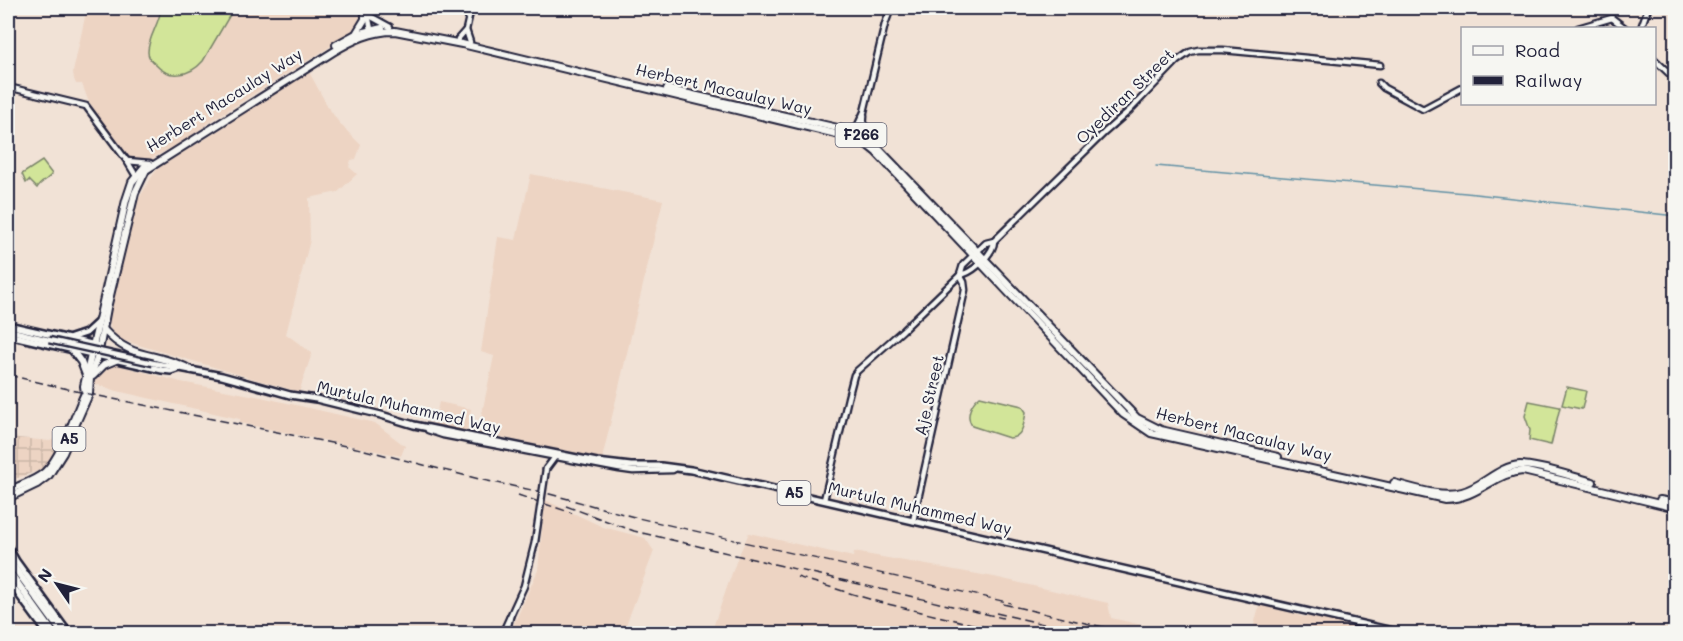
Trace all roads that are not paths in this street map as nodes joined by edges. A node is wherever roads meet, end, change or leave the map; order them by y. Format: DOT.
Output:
graph roads {
  1 [pos="471,8"];
  2 [pos="891,8"];
  3 [pos="1648,8"];
  4 [pos="366,11"];
  5 [pos="390,27"];
  6 [pos="1581,27"];
  7 [pos="1624,27"];
  8 [pos="1641,27"];
  9 [pos="371,29"];
  10 [pos="466,30"];
  11 [pos="356,34"];
  12 [pos="458,39"];
  13 [pos="470,42"];
  14 [pos="1656,61"];
  15 [pos="1380,65"];
  16 [pos="1676,80"];
  17 [pos="1379,83"];
  18 [pos="8,87"];
  19 [pos="1461,89"];
  20 [pos="864,112"];
  21 [pos="851,131"];
  22 [pos="863,136"];
  23 [pos="127,161"];
  24 [pos="150,163"];
  25 [pos="136,176"];
  26 [pos="994,241"];
  27 [pos="976,253"];
  28 [pos="982,260"];
  29 [pos="960,274"];
  30 [pos="99,321"];
  31 [pos="8,325"];
  32 [pos="104,329"];
  33 [pos="8,330"];
  34 [pos="8,335"];
  35 [pos="66,339"];
  36 [pos="97,345"];
  37 [pos="72,350"];
  38 [pos="94,356"];
  39 [pos="116,360"];
  40 [pos="180,368"];
  41 [pos="192,370"];
  42 [pos="88,376"];
  43 [pos="414,425"];
  44 [pos="543,454"];
  45 [pos="555,457"];
  46 [pos="546,469"];
  47 [pos="691,470"];
  48 [pos="8,490"];
  49 [pos="8,498"];
  50 [pos="824,500"];
  51 [pos="1676,506"];
  52 [pos="913,520"];
  53 [pos="8,546"];
  54 [pos="8,559"];
  55 [pos="8,570"];
  56 [pos="8,580"];
  57 [pos="24,586"];
  58 [pos="48,633"];
  59 [pos="54,633"];
  60 [pos="63,633"];
  61 [pos="69,633"];
  62 [pos="504,633"];
  63 [pos="1406,633"];
  1 -- 10 [label="street"];
  2 -- 20 [label="street"];
  3 -- 8 [label="street"];
  4 -- 5 [label="street"];
  4 -- 9 [label="street"];
  4 -- 11 [label="highway"];
  5 -- 9 [label="highway, Herbert Macaulay Way / F266"];
  5 -- 12 [label="highway, Herbert Macaulay Way / F266"];
  6 -- 7 [label="street"];
  9 -- 11 [label="highway, Herbert Macaulay Way / F266"];
  10 -- 12 [label="street"];
  10 -- 13 [label="street"];
  11 -- 24 [label="highway, Herbert Macaulay Way / F266"];
  12 -- 13 [label="highway, Herbert Macaulay Way / F266"];
  13 -- 21 [label="highway, Herbert Macaulay Way / F266"];
  14 -- 16 [label="street"];
  15 -- 26 [label="street, Oyediran Street"];
  17 -- 19 [label="street"];
  18 -- 23 [label="street"];
  20 -- 21 [label="street"];
  20 -- 22 [label="street"];
  21 -- 22 [label="highway, Herbert Macaulay Way / F266"];
  22 -- 27 [label="highway, Herbert Macaulay Way / F266"];
  23 -- 24 [label="street"];
  23 -- 25 [label="street"];
  24 -- 25 [label="highway, Herbert Macaulay Way / F266"];
  25 -- 30 [label="highway, Herbert Macaulay Way / F266"];
  26 -- 27 [label="street"];
  26 -- 28 [label="street"];
  27 -- 28 [label="highway, Herbert Macaulay Way / F266"];
  27 -- 29 [label="street"];
  27 -- 32 [label="highway, Herbert Macaulay Way / F266"];
  28 -- 29 [label="street"];
  28 -- 51 [label="highway, Herbert Macaulay Way / F266"];
  29 -- 50 [label="street"];
  29 -- 52 [label="street, Aje Street"];
  30 -- 35 [label="main road"];
  30 -- 36 [label="highway, Herbert Macaulay Way / F266"];
  31 -- 35 [label="main road"];
  32 -- 36 [label="highway, Herbert Macaulay Way / F266"];
  32 -- 41 [label="highway"];
  33 -- 40 [label="street, bridge"];
  34 -- 37 [label="main road"];
  35 -- 36 [label="main road"];
  36 -- 38 [label="highway, A5"];
  37 -- 38 [label="main road"];
  37 -- 42 [label="highway"];
  38 -- 39 [label="main road, A5"];
  38 -- 42 [label="highway, A5"];
  39 -- 40 [label="main road, A5"];
  39 -- 42 [label="highway"];
  40 -- 41 [label="main road, Murtula Muhammed Way / A5"];
  41 -- 43 [label="main road, Murtula Muhammed Way / A5"];
  42 -- 48 [label="highway, A5"];
  42 -- 49 [label="highway, A5"];
  43 -- 44 [label="street"];
  43 -- 47 [label="main road, Murtula Muhammed Way / A5"];
  44 -- 45 [label="street"];
  44 -- 46 [label="street"];
  45 -- 46 [label="street"];
  45 -- 47 [label="street"];
  46 -- 62 [label="street, bridge"];
  47 -- 50 [label="main road, Murtula Muhammed Way / A5"];
  50 -- 52 [label="main road, Murtula Muhammed Way / A5"];
  52 -- 63 [label="main road, Murtula Muhammed Way / A5"];
  53 -- 61 [label="main road"];
  54 -- 57 [label="highway"];
  55 -- 57 [label="highway"];
  56 -- 58 [label="main road"];
  57 -- 59 [label="highway"];
  57 -- 60 [label="highway"];
}
